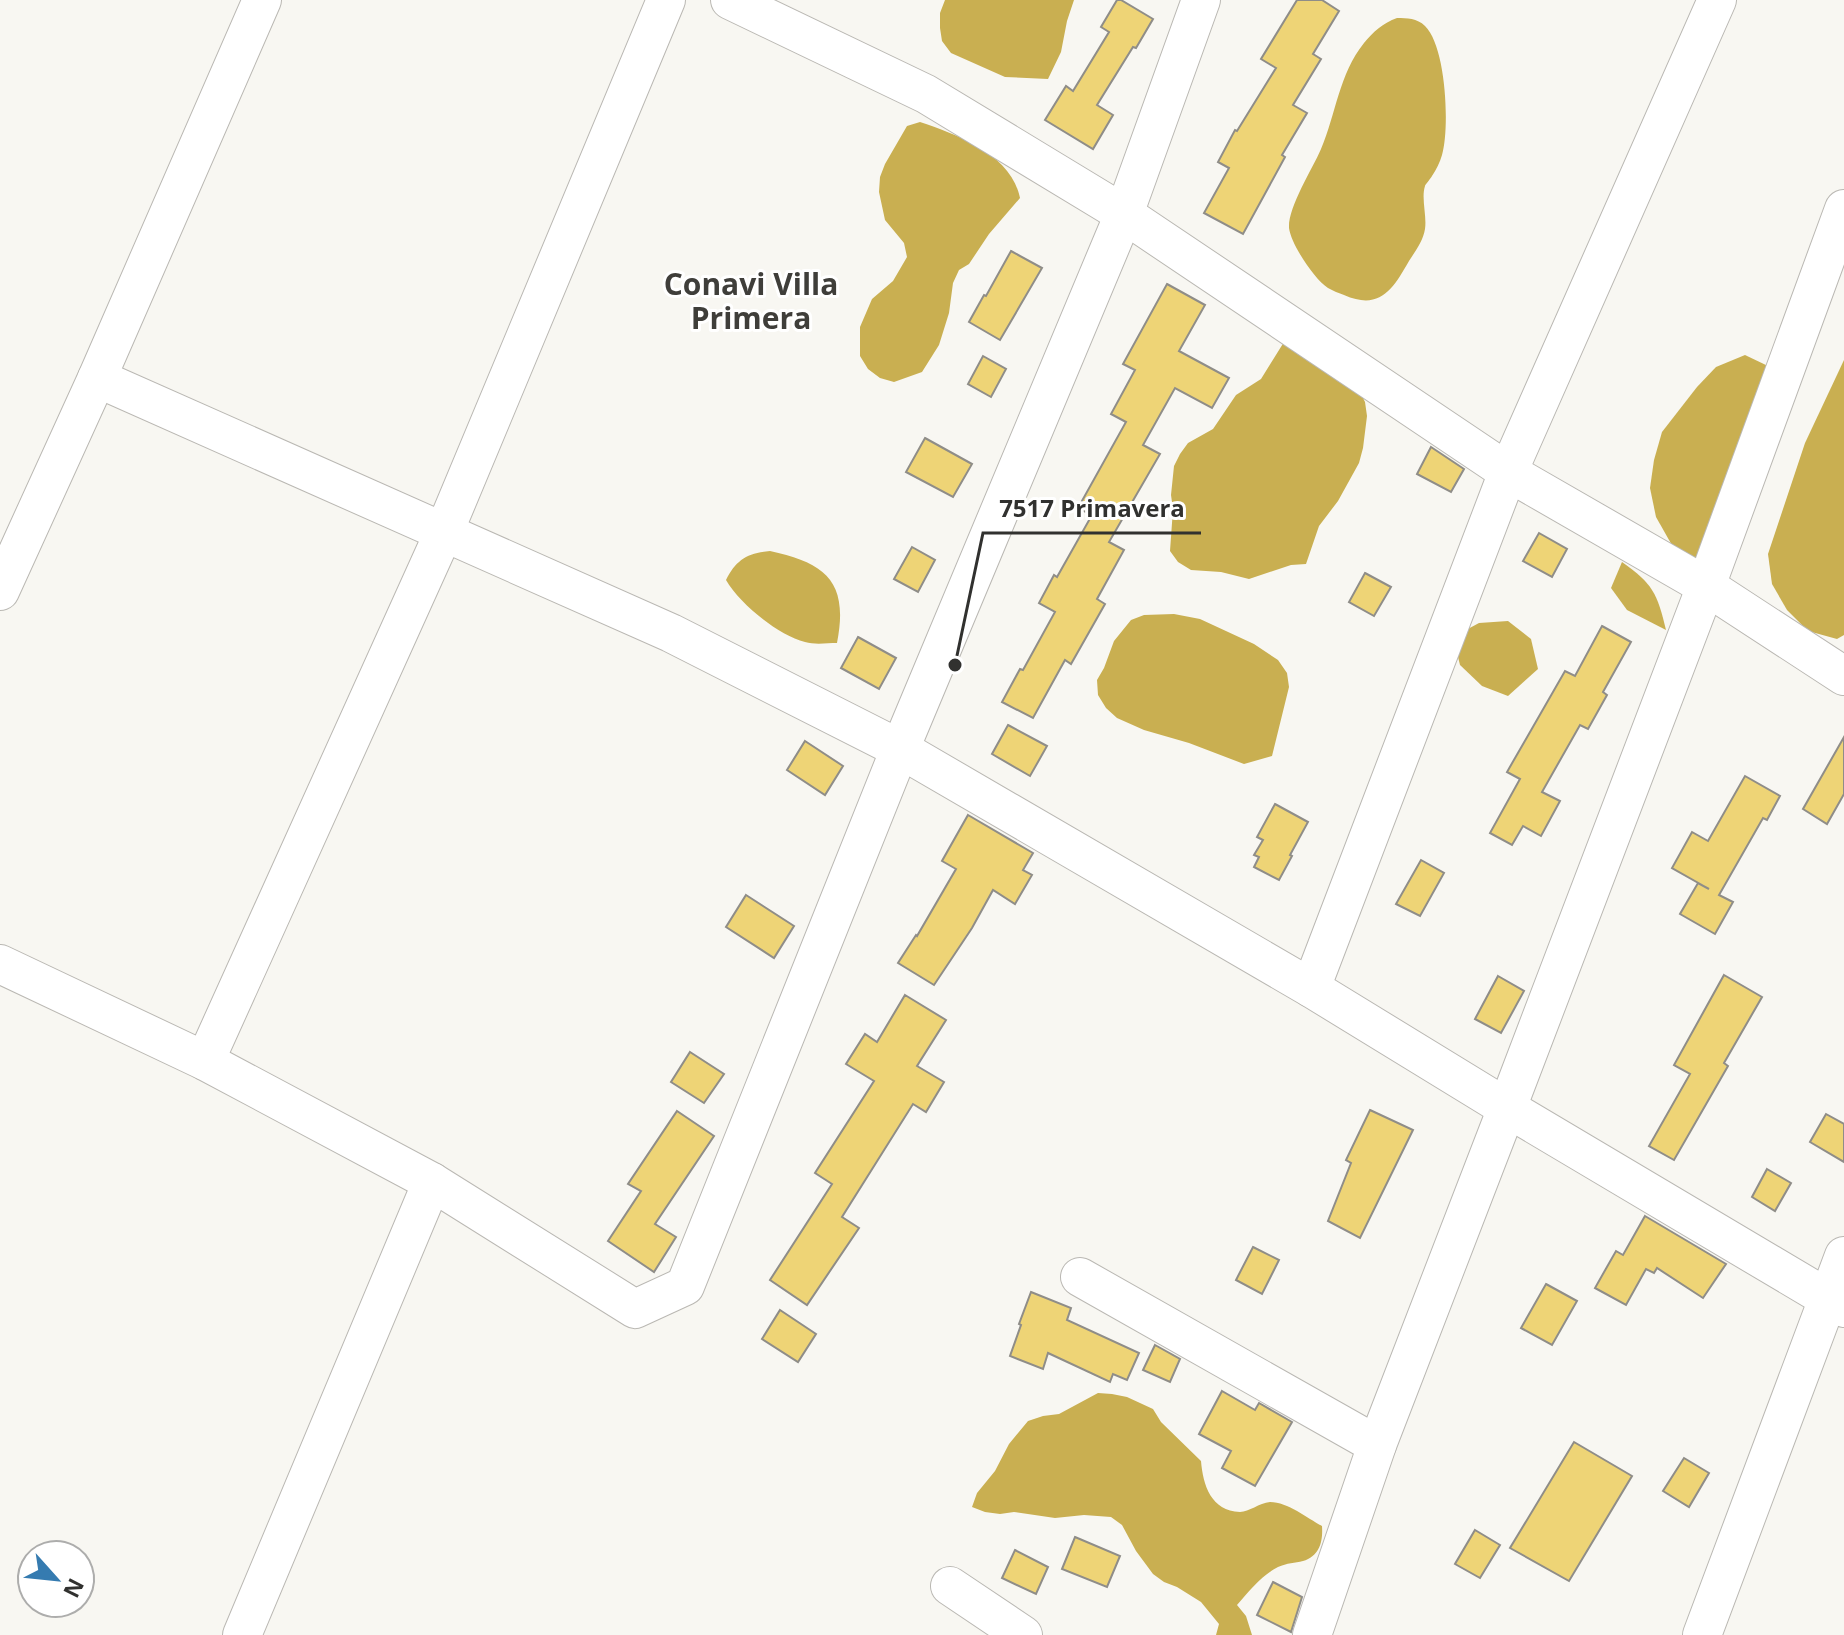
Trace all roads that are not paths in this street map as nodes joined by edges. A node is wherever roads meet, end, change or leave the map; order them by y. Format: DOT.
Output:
graph roads {
  1 [pos="262,0"];
  2 [pos="666,0"];
  3 [pos="730,0"];
  4 [pos="1201,0"];
  5 [pos="1717,0"];
  6 [pos="1844,209"];
  7 [pos="1124,214"];
  8 [pos="97,378"];
  9 [pos="1508,472"];
  10 [pos="444,532"];
  11 [pos="1706,586"];
  12 [pos="0,591"];
  13 [pos="1844,676"];
  14 [pos="900,749"];
  15 [pos="0,964"];
  16 [pos="1311,988"];
  17 [pos="205,1061"];
  18 [pos="1507,1108"];
  19 [pos="432,1182"];
  20 [pos="1844,1256"];
  21 [pos="1080,1277"];
  22 [pos="1836,1304"];
  23 [pos="1377,1445"];
  24 [pos="950,1586"];
  25 [pos="1317,1633"];
  26 [pos="242,1635"];
  27 [pos="1023,1635"];
  28 [pos="1702,1635"];
  1 -- 8 [label="street"];
  2 -- 10 [label="street"];
  3 -- 7 [label="street"];
  4 -- 7 [label="street"];
  5 -- 9 [label="street"];
  6 -- 11 [label="street"];
  7 -- 9 [label="street"];
  7 -- 14 [label="street"];
  8 -- 10 [label="street"];
  8 -- 12 [label="street"];
  9 -- 11 [label="street"];
  9 -- 16 [label="street"];
  10 -- 14 [label="street"];
  10 -- 17 [label="street"];
  11 -- 13 [label="street"];
  11 -- 18 [label="street"];
  14 -- 16 [label="street"];
  14 -- 19 [label="street"];
  15 -- 17 [label="street"];
  16 -- 18 [label="street"];
  17 -- 19 [label="street"];
  18 -- 22 [label="street"];
  18 -- 23 [label="street"];
  19 -- 26 [label="street"];
  20 -- 22 [label="street"];
  21 -- 23 [label="street"];
  22 -- 28 [label="street"];
  23 -- 25 [label="street"];
  24 -- 27 [label="street"];
}
